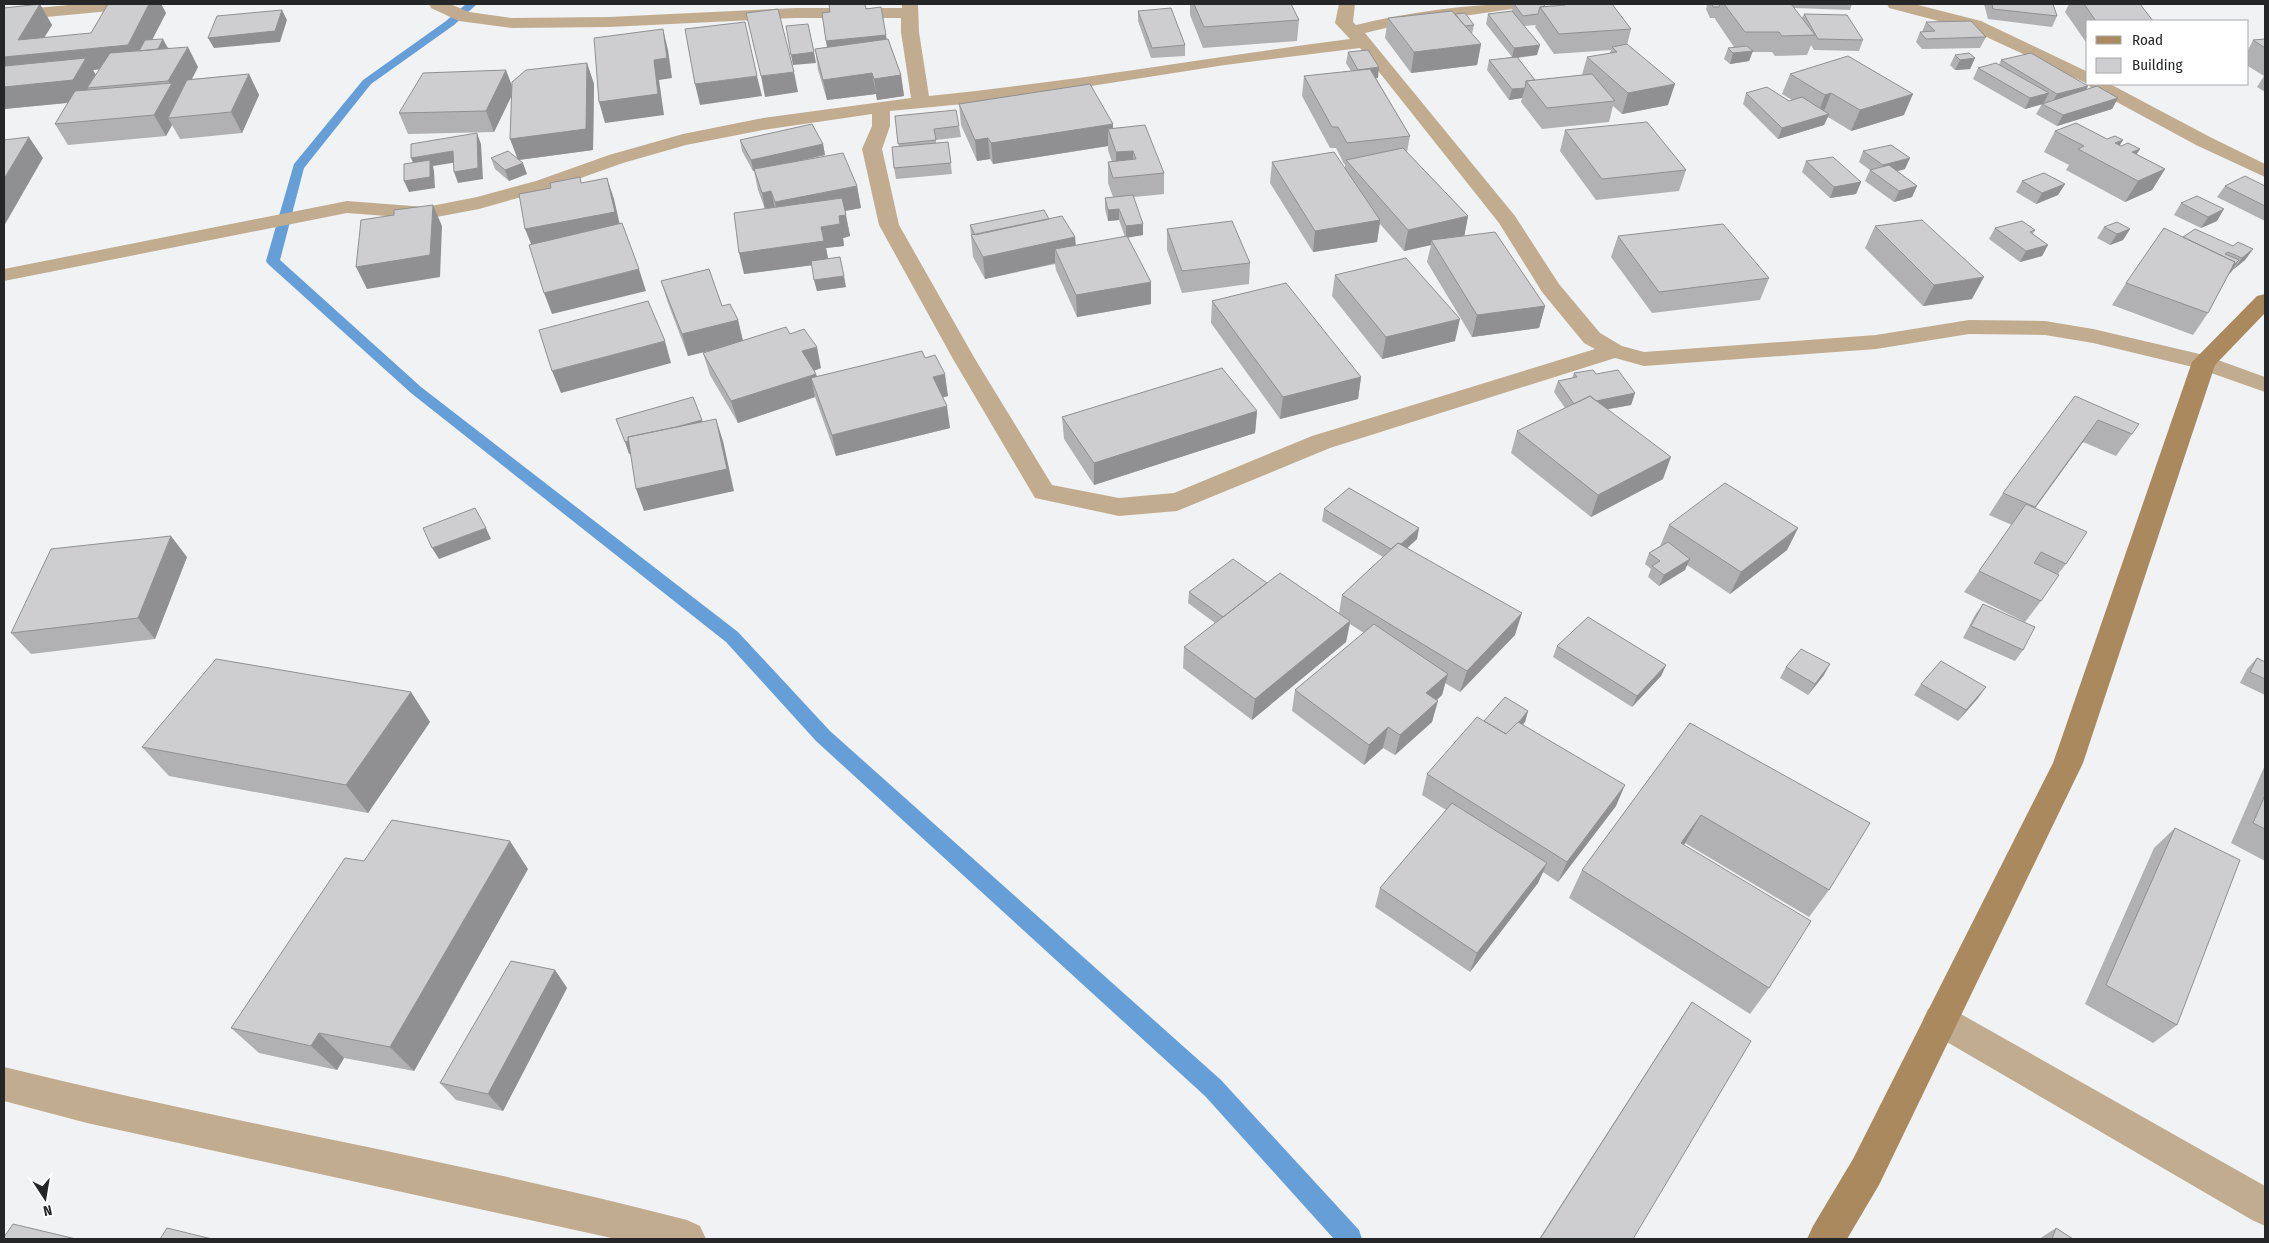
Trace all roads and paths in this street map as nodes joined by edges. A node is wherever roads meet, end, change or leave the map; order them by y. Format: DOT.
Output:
graph roads {
  1 [pos="131,4"];
  2 [pos="437,4"];
  3 [pos="1347,4"];
  4 [pos="1512,4"];
  5 [pos="1895,4"];
  6 [pos="910,8"];
  7 [pos="4,16"];
  8 [pos="1358,37"];
  9 [pos="2086,78"];
  10 [pos="2099,85"];
  11 [pos="921,102"];
  12 [pos="881,107"];
  13 [pos="2265,171"];
  14 [pos="4,275"];
  15 [pos="2265,300"];
  16 [pos="1614,351"];
  17 [pos="2204,362"];
  18 [pos="2265,385"];
  19 [pos="1940,1020"];
  20 [pos="4,1084"];
  21 [pos="2265,1207"];
  22 [pos="687,1239"];
  23 [pos="1826,1239"];
  1 -- 7 [label="street"];
  2 -- 6 [label="street"];
  3 -- 8 [label="street"];
  4 -- 8 [label="street"];
  5 -- 9 [label="street"];
  6 -- 11 [label="street"];
  8 -- 11 [label="street"];
  8 -- 16 [label="street"];
  10 -- 13 [label="street"];
  11 -- 12 [label="street"];
  12 -- 14 [label="street"];
  12 -- 16 [label="street"];
  15 -- 17 [label="street"];
  16 -- 17 [label="street"];
  17 -- 18 [label="street"];
  17 -- 19 [label="street"];
  19 -- 21 [label="street"];
  19 -- 23 [label="street"];
  20 -- 22 [label="street"];
}
